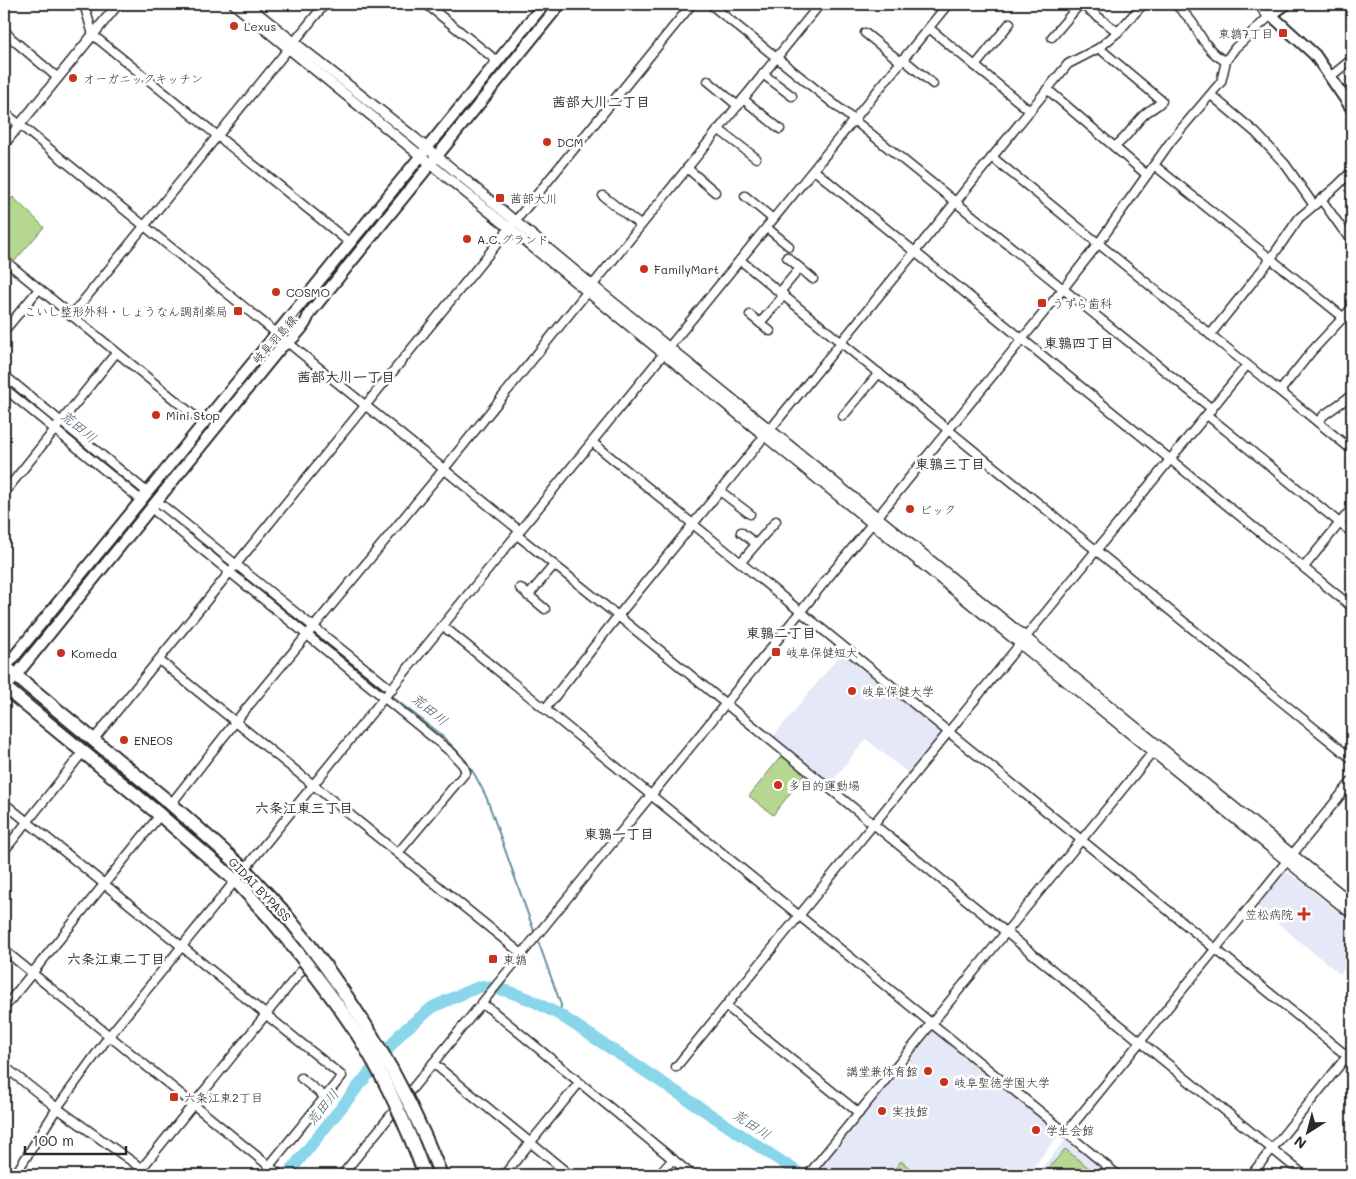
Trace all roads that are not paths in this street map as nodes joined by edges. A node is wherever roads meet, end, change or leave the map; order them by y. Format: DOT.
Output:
graph roads {
  1 [pos="84,4"];
  2 [pos="118,4"];
  3 [pos="234,4"];
  4 [pos="246,4"];
  5 [pos="325,4"];
  6 [pos="426,4"];
  7 [pos="544,4"];
  8 [pos="560,4"];
  9 [pos="692,4"];
  10 [pos="710,4"];
  11 [pos="820,4"];
  12 [pos="948,4"];
  13 [pos="1080,4"];
  14 [pos="1143,4"];
  15 [pos="1175,4"];
  16 [pos="1258,4"];
  17 [pos="1286,4"];
  18 [pos="1269,16"];
  19 [pos="1010,23"];
  20 [pos="929,28"];
  21 [pos="4,30"];
  22 [pos="1118,32"];
  23 [pos="865,33"];
  24 [pos="93,35"];
  25 [pos="1052,37"];
  26 [pos="11,38"];
  27 [pos="4,44"];
  28 [pos="292,46"];
  29 [pos="1099,48"];
  30 [pos="776,58"];
  31 [pos="1352,59"];
  32 [pos="902,60"];
  33 [pos="497,61"];
  34 [pos="1226,61"];
  35 [pos="975,66"];
  36 [pos="763,74"];
  37 [pos="1330,77"];
  38 [pos="58,78"];
  39 [pos="708,82"];
  40 [pos="933,84"];
  41 [pos="1048,89"];
  42 [pos="1211,95"];
  43 [pos="792,96"];
  44 [pos="743,99"];
  45 [pos="738,106"];
  46 [pos="1352,109"];
  47 [pos="1030,111"];
  48 [pos="4,112"];
  49 [pos="854,120"];
  50 [pos="19,125"];
  51 [pos="718,129"];
  52 [pos="780,129"];
  53 [pos="218,136"];
  54 [pos="4,144"];
  55 [pos="1115,146"];
  56 [pos="423,152"];
  57 [pos="992,157"];
  58 [pos="756,158"];
  59 [pos="433,160"];
  60 [pos="1154,165"];
  61 [pos="686,168"];
  62 [pos="814,170"];
  63 [pos="1352,171"];
  64 [pos="1147,175"];
  65 [pos="715,192"];
  66 [pos="604,196"];
  67 [pos="745,196"];
  68 [pos="1321,199"];
  69 [pos="957,202"];
  70 [pos="1313,204"];
  71 [pos="773,220"];
  72 [pos="512,225"];
  73 [pos="144,226"];
  74 [pos="640,226"];
  75 [pos="766,228"];
  76 [pos="1352,239"];
  77 [pos="350,243"];
  78 [pos="1098,244"];
  79 [pos="789,246"];
  80 [pos="916,252"];
  81 [pos="787,257"];
  82 [pos="4,260"];
  83 [pos="740,260"];
  84 [pos="1270,260"];
  85 [pos="800,268"];
  86 [pos="813,279"];
  87 [pos="590,288"];
  88 [pos="40,289"];
  89 [pos="1062,289"];
  90 [pos="782,294"];
  91 [pos="1352,308"];
  92 [pos="750,315"];
  93 [pos="71,316"];
  94 [pos="1343,317"];
  95 [pos="760,323"];
  96 [pos="4,331"];
  97 [pos="770,331"];
  98 [pos="277,334"];
  99 [pos="1210,335"];
  100 [pos="1022,338"];
  101 [pos="842,342"];
  102 [pos="288,344"];
  103 [pos="666,351"];
  104 [pos="116,353"];
  105 [pos="1248,365"];
  106 [pos="879,373"];
  107 [pos="4,376"];
  108 [pos="4,388"];
  109 [pos="1280,391"];
  110 [pos="1352,395"];
  111 [pos="365,406"];
  112 [pos="1210,412"];
  113 [pos="843,416"];
  114 [pos="1318,422"];
  115 [pos="203,424"];
  116 [pos="58,426"];
  117 [pos="948,429"];
  118 [pos="767,433"];
  119 [pos="592,442"];
  120 [pos="1352,450"];
  121 [pos="1171,459"];
  122 [pos="444,469"];
  123 [pos="720,491"];
  124 [pos="4,493"];
  125 [pos="144,496"];
  126 [pos="154,504"];
  127 [pos="1352,508"];
  128 [pos="750,514"];
  129 [pos="874,520"];
  130 [pos="776,521"];
  131 [pos="1340,523"];
  132 [pos="693,524"];
  133 [pos="741,532"];
  134 [pos="518,533"];
  135 [pos="1352,533"];
  136 [pos="756,544"];
  137 [pos="1096,551"];
  138 [pos="741,562"];
  139 [pos="554,565"];
  140 [pos="1304,567"];
  141 [pos="234,568"];
  142 [pos="520,588"];
  143 [pos="528,596"];
  144 [pos="1352,607"];
  145 [pos="545,609"];
  146 [pos="801,610"];
  147 [pos="618,616"];
  148 [pos="443,626"];
  149 [pos="310,631"];
  150 [pos="1023,641"];
  151 [pos="159,660"];
  152 [pos="4,667"];
  153 [pos="16,675"];
  154 [pos="4,688"];
  155 [pos="388,694"];
  156 [pos="725,703"];
  157 [pos="545,709"];
  158 [pos="236,722"];
  159 [pos="949,732"];
  160 [pos="94,739"];
  161 [pos="83,752"];
  162 [pos="1153,752"];
  163 [pos="1352,758"];
  164 [pos="1352,781"];
  165 [pos="314,785"];
  166 [pos="651,795"];
  167 [pos="4,803"];
  168 [pos="171,804"];
  169 [pos="160,815"];
  170 [pos="27,823"];
  171 [pos="874,825"];
  172 [pos="1082,840"];
  173 [pos="4,851"];
  174 [pos="398,853"];
  175 [pos="1289,857"];
  176 [pos="245,870"];
  177 [pos="236,881"];
  178 [pos="105,884"];
  179 [pos="1352,903"];
  180 [pos="1352,914"];
  181 [pos="800,916"];
  182 [pos="1006,932"];
  183 [pos="182,948"];
  184 [pos="1215,949"];
  185 [pos="4,950"];
  186 [pos="522,954"];
  187 [pos="301,971"];
  188 [pos="32,973"];
  189 [pos="484,1002"];
  190 [pos="726,1006"];
  191 [pos="4,1008"];
  192 [pos="266,1016"];
  193 [pos="932,1024"];
  194 [pos="109,1036"];
  195 [pos="1140,1042"];
  196 [pos="1351,1056"];
  197 [pos="433,1063"];
  198 [pos="4,1066"];
  199 [pos="676,1068"];
  200 [pos="301,1078"];
  201 [pos="579,1083"];
  202 [pos="325,1097"];
  203 [pos="194,1105"];
  204 [pos="57,1108"];
  205 [pos="859,1113"];
  206 [pos="1066,1133"];
  207 [pos="530,1143"];
  208 [pos="1273,1150"];
  209 [pos="672,1159"];
  210 [pos="142,1168"];
  211 [pos="274,1172"];
  212 [pos="811,1172"];
  213 [pos="15,1175"];
  214 [pos="151,1175"];
  215 [pos="342,1175"];
  216 [pos="425,1175"];
  217 [pos="441,1175"];
  218 [pos="504,1175"];
  219 [pos="570,1175"];
  220 [pos="659,1175"];
  221 [pos="692,1175"];
  222 [pos="1118,1175"];
  223 [pos="1251,1175"];
  224 [pos="1304,1175"];
  1 -- 24 [label="street"];
  2 -- 24 [label="street"];
  3 -- 28 [label="street"];
  4 -- 28 [label="street"];
  5 -- 28 [label="street"];
  6 -- 33 [label="street"];
  7 -- 33 [label="main road, 岐阜羽島線"];
  8 -- 59 [label="main road, 岐阜羽島線"];
  9 -- 72 [label="street"];
  10 -- 30 [label="street"];
  11 -- 30 [label="street"];
  12 -- 20 [label="street"];
  13 -- 22 [label="street"];
  13 -- 25 [label="street"];
  14 -- 22 [label="street"];
  15 -- 34 [label="street"];
  16 -- 18 [label="street"];
  17 -- 18 [label="main road"];
  18 -- 34 [label="street"];
  18 -- 37 [label="main road"];
  19 -- 35 [label="street"];
  20 -- 32 [label="street"];
  20 -- 35 [label="street"];
  21 -- 26 [label="street"];
  22 -- 29 [label="street"];
  23 -- 32 [label="street"];
  24 -- 38 [label="street"];
  24 -- 53 [label="street"];
  26 -- 27 [label="street"];
  26 -- 38 [label="street"];
  28 -- 53 [label="street"];
  28 -- 56 [label="street"];
  29 -- 41 [label="street"];
  29 -- 55 [label="street"];
  30 -- 36 [label="street"];
  30 -- 49 [label="street"];
  31 -- 37 [label="street"];
  32 -- 40 [label="street"];
  32 -- 49 [label="street"];
  33 -- 56 [label="main road, 岐阜羽島線"];
  34 -- 42 [label="street"];
  35 -- 47 [label="street"];
  36 -- 43 [label="street"];
  36 -- 44 [label="street"];
  37 -- 46 [label="main road"];
  38 -- 50 [label="street"];
  39 -- 45 [label="street"];
  41 -- 47 [label="street"];
  41 -- 55 [label="street"];
  42 -- 60 [label="street"];
  42 -- 70 [label="street"];
  44 -- 45 [label="street"];
  44 -- 52 [label="street"];
  45 -- 51 [label="street"];
  47 -- 57 [label="street"];
  48 -- 50 [label="street"];
  49 -- 62 [label="street"];
  49 -- 69 [label="street"];
  50 -- 54 [label="street"];
  50 -- 73 [label="street"];
  51 -- 58 [label="street"];
  51 -- 61 [label="street"];
  53 -- 73 [label="street"];
  53 -- 77 [label="street"];
  55 -- 64 [label="street"];
  56 -- 59 [label="street"];
  56 -- 77 [label="main road, 岐阜羽島線"];
  57 -- 69 [label="street"];
  57 -- 78 [label="street"];
  59 -- 72 [label="street"];
  59 -- 102 [label="main road, 岐阜羽島線"];
  60 -- 64 [label="street"];
  60 -- 84 [label="street"];
  61 -- 65 [label="street"];
  61 -- 74 [label="street"];
  62 -- 71 [label="street"];
  62 -- 80 [label="street"];
  63 -- 68 [label="street"];
  64 -- 78 [label="street"];
  66 -- 74 [label="street"];
  67 -- 71 [label="street"];
  68 -- 70 [label="street"];
  68 -- 76 [label="street"];
  69 -- 80 [label="street"];
  69 -- 89 [label="street"];
  70 -- 84 [label="street"];
  71 -- 75 [label="street"];
  72 -- 87 [label="street"];
  72 -- 111 [label="street"];
  73 -- 93 [label="street"];
  73 -- 98 [label="street"];
  74 -- 87 [label="street"];
  75 -- 79 [label="street"];
  75 -- 83 [label="street"];
  77 -- 98 [label="main road, 岐阜羽島線"];
  78 -- 89 [label="street"];
  78 -- 99 [label="street"];
  80 -- 100 [label="street"];
  80 -- 101 [label="street"];
  81 -- 85 [label="street"];
  82 -- 88 [label="street"];
  83 -- 90 [label="street"];
  83 -- 103 [label="street"];
  84 -- 94 [label="street"];
  84 -- 99 [label="street"];
  85 -- 86 [label="street"];
  85 -- 90 [label="street"];
  87 -- 103 [label="street"];
  87 -- 122 [label="street"];
  88 -- 93 [label="street"];
  88 -- 96 [label="street"];
  89 -- 100 [label="street"];
  89 -- 112 [label="street"];
  90 -- 95 [label="street"];
  90 -- 101 [label="street"];
  91 -- 94 [label="street"];
  92 -- 95 [label="street"];
  93 -- 104 [label="street"];
  94 -- 109 [label="street"];
  95 -- 97 [label="street"];
  98 -- 102 [label="street"];
  98 -- 115 [label="main road, 岐阜羽島線"];
  99 -- 105 [label="street"];
  100 -- 117 [label="street"];
  100 -- 121 [label="street"];
  101 -- 106 [label="street"];
  101 -- 118 [label="street"];
  102 -- 111 [label="street"];
  102 -- 126 [label="main road, 岐阜羽島線"];
  103 -- 118 [label="street"];
  103 -- 119 [label="street"];
  104 -- 115 [label="street"];
  104 -- 116 [label="street"];
  105 -- 109 [label="street"];
  105 -- 112 [label="street"];
  106 -- 113 [label="street"];
  106 -- 117 [label="street"];
  107 -- 116 [label="street"];
  108 -- 116 [label="street"];
  109 -- 114 [label="street"];
  110 -- 114 [label="street"];
  111 -- 122 [label="street"];
  111 -- 141 [label="street"];
  112 -- 121 [label="street"];
  112 -- 131 [label="street"];
  114 -- 120 [label="street"];
  115 -- 125 [label="main road, 岐阜羽島線"];
  116 -- 124 [label="street"];
  116 -- 125 [label="street"];
  117 -- 129 [label="street"];
  117 -- 137 [label="street"];
  118 -- 123 [label="street"];
  118 -- 129 [label="street"];
  119 -- 132 [label="street"];
  119 -- 134 [label="street"];
  121 -- 137 [label="street"];
  121 -- 140 [label="street"];
  122 -- 134 [label="street"];
  122 -- 149 [label="street"];
  123 -- 128 [label="street"];
  123 -- 132 [label="street"];
  125 -- 152 [label="main road, 岐阜羽島線"];
  126 -- 141 [label="street"];
  126 -- 153 [label="main road, 岐阜羽島線"];
  127 -- 131 [label="street"];
  129 -- 146 [label="street"];
  129 -- 150 [label="street"];
  130 -- 136 [label="street"];
  131 -- 135 [label="street"];
  131 -- 140 [label="street"];
  132 -- 138 [label="street"];
  132 -- 147 [label="street"];
  133 -- 136 [label="street"];
  134 -- 139 [label="street"];
  134 -- 148 [label="street"];
  136 -- 138 [label="street"];
  137 -- 150 [label="street"];
  137 -- 163 [label="street"];
  138 -- 146 [label="street"];
  139 -- 143 [label="street"];
  139 -- 147 [label="street"];
  140 -- 144 [label="street"];
  141 -- 149 [label="street"];
  141 -- 151 [label="street"];
  142 -- 143 [label="street"];
  143 -- 145 [label="street"];
  146 -- 156 [label="street"];
  146 -- 159 [label="street"];
  147 -- 156 [label="street"];
  147 -- 157 [label="street"];
  148 -- 155 [label="street"];
  148 -- 157 [label="street"];
  149 -- 155 [label="street"];
  149 -- 158 [label="street"];
  150 -- 159 [label="street"];
  150 -- 162 [label="street"];
  150 -- 175 [label="street"];
  151 -- 158 [label="street"];
  151 -- 160 [label="street"];
  152 -- 153 [label="highway, GIDAI BYPASS"];
  153 -- 154 [label="main road, 岐阜羽島線"];
  153 -- 160 [label="highway, GIDAI BYPASS"];
  154 -- 161 [label="highway, GIDAI BYPASS"];
  155 -- 165 [label="street"];
  155 -- 174 [label="street"];
  156 -- 166 [label="street"];
  156 -- 171 [label="street"];
  157 -- 166 [label="street"];
  158 -- 165 [label="street"];
  158 -- 168 [label="street"];
  159 -- 171 [label="street"];
  159 -- 172 [label="street"];
  160 -- 168 [label="highway, GIDAI BYPASS"];
  161 -- 169 [label="highway, GIDAI BYPASS"];
  161 -- 170 [label="street"];
  162 -- 172 [label="street"];
  162 -- 175 [label="street"];
  164 -- 175 [label="street"];
  165 -- 174 [label="street"];
  165 -- 176 [label="street"];
  166 -- 181 [label="street"];
  166 -- 186 [label="street"];
  167 -- 170 [label="street"];
  168 -- 176 [label="highway, GIDAI BYPASS"];
  169 -- 177 [label="highway, GIDAI BYPASS"];
  169 -- 178 [label="street"];
  170 -- 173 [label="street"];
  170 -- 178 [label="street"];
  171 -- 181 [label="street"];
  171 -- 182 [label="street"];
  172 -- 182 [label="street"];
  172 -- 184 [label="street"];
  174 -- 186 [label="street"];
  175 -- 179 [label="street"];
  175 -- 180 [label="street"];
  175 -- 184 [label="street"];
  176 -- 177 [label="street"];
  176 -- 217 [label="highway, GIDAI BYPASS, bridge"];
  177 -- 183 [label="street"];
  177 -- 216 [label="highway, GIDAI BYPASS, bridge"];
  178 -- 183 [label="street"];
  178 -- 188 [label="street"];
  181 -- 190 [label="street"];
  181 -- 193 [label="street"];
  182 -- 193 [label="street"];
  182 -- 195 [label="street"];
  183 -- 192 [label="street"];
  183 -- 194 [label="street"];
  184 -- 195 [label="street"];
  184 -- 196 [label="street"];
  185 -- 188 [label="street"];
  186 -- 189 [label="street"];
  187 -- 192 [label="street"];
  188 -- 191 [label="street"];
  188 -- 194 [label="street"];
  189 -- 197 [label="street"];
  189 -- 201 [label="street"];
  190 -- 199 [label="street"];
  190 -- 205 [label="street"];
  192 -- 202 [label="street"];
  192 -- 203 [label="street"];
  193 -- 205 [label="street"];
  193 -- 206 [label="street"];
  194 -- 203 [label="street"];
  194 -- 204 [label="street"];
  195 -- 206 [label="street"];
  195 -- 208 [label="street"];
  196 -- 208 [label="street"];
  197 -- 207 [label="street"];
  197 -- 215 [label="street"];
  198 -- 204 [label="street"];
  200 -- 202 [label="street"];
  201 -- 207 [label="street"];
  201 -- 209 [label="street"];
  202 -- 211 [label="street"];
  203 -- 210 [label="street"];
  203 -- 211 [label="street"];
  204 -- 210 [label="street"];
  204 -- 213 [label="street"];
  205 -- 212 [label="street"];
  206 -- 222 [label="street"];
  207 -- 218 [label="street"];
  207 -- 219 [label="street"];
  208 -- 223 [label="street"];
  208 -- 224 [label="street"];
  209 -- 220 [label="street"];
  209 -- 221 [label="street"];
  210 -- 214 [label="street"];
}
